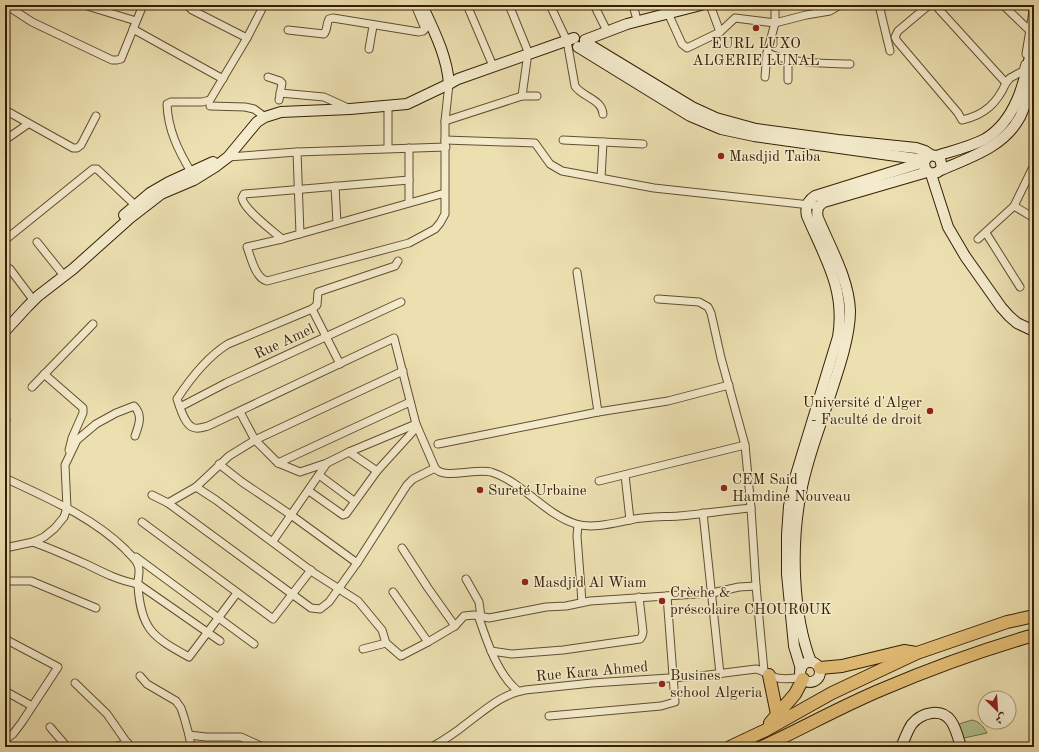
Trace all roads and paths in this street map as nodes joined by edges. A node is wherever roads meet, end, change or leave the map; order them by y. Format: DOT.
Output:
graph roads {
  1 [pos="6,5"];
  2 [pos="84,5"];
  3 [pos="143,5"];
  4 [pos="187,5"];
  5 [pos="264,5"];
  6 [pos="415,5"];
  7 [pos="422,5"];
  8 [pos="467,5"];
  9 [pos="509,5"];
  10 [pos="550,5"];
  11 [pos="594,5"];
  12 [pos="633,5"];
  13 [pos="678,5"];
  14 [pos="701,5"];
  15 [pos="710,5"];
  16 [pos="775,5"];
  17 [pos="840,5"];
  18 [pos="879,5"];
  19 [pos="930,5"];
  20 [pos="935,5"];
  21 [pos="1003,5"];
  22 [pos="1030,5"];
  23 [pos="665,9"];
  24 [pos="636,16"];
  25 [pos="136,21"];
  26 [pos="775,23"];
  27 [pos="373,26"];
  28 [pos="605,27"];
  29 [pos="133,29"];
  30 [pos="288,30"];
  31 [pos="720,32"];
  32 [pos="1032,35"];
  33 [pos="247,38"];
  34 [pos="576,42"];
  35 [pos="369,48"];
  36 [pos="890,51"];
  37 [pos="767,53"];
  38 [pos="528,57"];
  39 [pos="788,59"];
  40 [pos="850,64"];
  41 [pos="493,66"];
  42 [pos="1034,72"];
  43 [pos="766,77"];
  44 [pos="223,78"];
  45 [pos="268,78"];
  46 [pos="788,80"];
  47 [pos="1006,82"];
  48 [pos="449,84"];
  49 [pos="522,96"];
  50 [pos="537,96"];
  51 [pos="210,106"];
  52 [pos="388,107"];
  53 [pos="350,109"];
  54 [pos="5,110"];
  55 [pos="603,114"];
  56 [pos="96,116"];
  57 [pos="265,117"];
  58 [pos="445,121"];
  59 [pos="28,124"];
  60 [pos="5,140"];
  61 [pos="562,140"];
  62 [pos="602,142"];
  63 [pos="445,143"];
  64 [pos="643,144"];
  65 [pos="388,148"];
  66 [pos="409,148"];
  67 [pos="297,152"];
  68 [pos="228,157"];
  69 [pos="932,165"];
  70 [pos="1034,165"];
  71 [pos="191,172"];
  72 [pos="600,178"];
  73 [pos="409,180"];
  74 [pos="334,186"];
  75 [pos="298,190"];
  76 [pos="445,193"];
  77 [pos="409,202"];
  78 [pos="807,204"];
  79 [pos="135,205"];
  80 [pos="819,206"];
  81 [pos="1014,206"];
  82 [pos="1034,218"];
  83 [pos="337,223"];
  84 [pos="986,233"];
  85 [pos="300,234"];
  86 [pos="282,239"];
  87 [pos="5,240"];
  88 [pos="978,240"];
  89 [pos="37,242"];
  90 [pos="398,261"];
  91 [pos="5,267"];
  92 [pos="61,272"];
  93 [pos="577,272"];
  94 [pos="1020,287"];
  95 [pos="30,297"];
  96 [pos="658,299"];
  97 [pos="401,302"];
  98 [pos="312,309"];
  99 [pos="5,322"];
  100 [pos="93,324"];
  101 [pos="5,331"];
  102 [pos="1034,331"];
  103 [pos="326,336"];
  104 [pos="340,364"];
  105 [pos="403,371"];
  106 [pos="44,374"];
  107 [pos="729,385"];
  108 [pos="32,387"];
  109 [pos="410,402"];
  110 [pos="180,407"];
  111 [pos="240,412"];
  112 [pos="598,412"];
  113 [pos="417,425"];
  114 [pos="135,436"];
  115 [pos="255,440"];
  116 [pos="438,444"];
  117 [pos="745,445"];
  118 [pos="349,452"];
  119 [pos="278,462"];
  120 [pos="327,463"];
  121 [pos="219,464"];
  122 [pos="65,465"];
  123 [pos="436,468"];
  124 [pos="377,471"];
  125 [pos="319,474"];
  126 [pos="625,475"];
  127 [pos="5,478"];
  128 [pos="599,481"];
  129 [pos="196,487"];
  130 [pos="309,491"];
  131 [pos="152,495"];
  132 [pos="354,501"];
  133 [pos="168,503"];
  134 [pos="67,508"];
  135 [pos="751,508"];
  136 [pos="703,513"];
  137 [pos="291,515"];
  138 [pos="630,520"];
  139 [pos="142,522"];
  140 [pos="578,525"];
  141 [pos="33,542"];
  142 [pos="273,542"];
  143 [pos="5,548"];
  144 [pos="402,548"];
  145 [pos="125,549"];
  146 [pos="357,563"];
  147 [pos="311,570"];
  148 [pos="466,579"];
  149 [pos="5,581"];
  150 [pos="138,584"];
  151 [pos="756,586"];
  152 [pos="339,588"];
  153 [pos="393,592"];
  154 [pos="237,593"];
  155 [pos="712,593"];
  156 [pos="293,594"];
  157 [pos="667,596"];
  158 [pos="639,597"];
  159 [pos="582,602"];
  160 [pos="96,608"];
  161 [pos="1034,616"];
  162 [pos="482,617"];
  163 [pos="218,618"];
  164 [pos="455,626"];
  165 [pos="208,633"];
  166 [pos="1034,635"];
  167 [pos="5,639"];
  168 [pos="220,641"];
  169 [pos="428,642"];
  170 [pos="386,643"];
  171 [pos="254,644"];
  172 [pos="363,649"];
  173 [pos="492,651"];
  174 [pos="917,654"];
  175 [pos="815,665"];
  176 [pos="767,673"];
  177 [pos="720,674"];
  178 [pos="801,674"];
  179 [pos="140,676"];
  180 [pos="674,677"];
  181 [pos="75,683"];
  182 [pos="518,691"];
  183 [pos="5,692"];
  184 [pos="32,706"];
  185 [pos="777,714"];
  186 [pos="549,716"];
  187 [pos="50,727"];
  188 [pos="766,730"];
  189 [pos="188,735"];
  190 [pos="5,740"];
  191 [pos="129,745"];
  192 [pos="67,747"];
  193 [pos="113,747"];
  194 [pos="191,747"];
  195 [pos="263,747"];
  196 [pos="432,747"];
  197 [pos="730,747"];
  198 [pos="762,747"];
  199 [pos="901,747"];
  200 [pos="961,747"];
  1 -- 29 [label="street"];
  2 -- 25 [label="street"];
  3 -- 25 [label="street"];
  4 -- 33 [label="street"];
  5 -- 33 [label="street"];
  6 -- 27 [label="street"];
  7 -- 48 [label="street"];
  8 -- 41 [label="street"];
  9 -- 38 [label="street"];
  10 -- 34 [label="street"];
  11 -- 28 [label="street"];
  12 -- 24 [label="street"];
  13 -- 23 [label="street"];
  14 -- 23 [label="street"];
  15 -- 31 [label="street"];
  16 -- 26 [label="street"];
  17 -- 26 [label="street"];
  18 -- 36 [label="street"];
  19 -- 47 [label="street"];
  20 -- 47 [label="street"];
  21 -- 32 [label="street"];
  22 -- 32 [label="street"];
  23 -- 24 [label="street"];
  23 -- 31 [label="street"];
  23 -- 34 [label="street"];
  24 -- 28 [label="street"];
  25 -- 29 [label="street"];
  26 -- 31 [label="street"];
  26 -- 37 [label="street"];
  27 -- 30 [label="street"];
  27 -- 35 [label="street"];
  28 -- 34 [label="street"];
  29 -- 44 [label="street"];
  32 -- 47 [label="street"];
  32 -- 69 [label="street"];
  33 -- 44 [label="street"];
  34 -- 38 [label="street"];
  34 -- 55 [label="street"];
  34 -- 69 [label="street"];
  37 -- 39 [label="street"];
  37 -- 43 [label="street"];
  38 -- 41 [label="street"];
  38 -- 48 [label="street"];
  38 -- 49 [label="street"];
  39 -- 40 [label="street"];
  39 -- 46 [label="street"];
  41 -- 48 [label="street"];
  42 -- 69 [label="street"];
  44 -- 71 [label="street"];
  45 -- 53 [label="street"];
  48 -- 52 [label="street"];
  48 -- 58 [label="street"];
  49 -- 50 [label="street"];
  49 -- 58 [label="street"];
  51 -- 57 [label="street"];
  52 -- 53 [label="street"];
  52 -- 65 [label="street"];
  53 -- 57 [label="street"];
  54 -- 59 [label="street"];
  56 -- 59 [label="street"];
  57 -- 68 [label="street"];
  58 -- 63 [label="street"];
  59 -- 60 [label="street"];
  61 -- 62 [label="street"];
  62 -- 64 [label="street"];
  62 -- 72 [label="street"];
  63 -- 66 [label="street"];
  63 -- 72 [label="street"];
  63 -- 76 [label="street"];
  65 -- 66 [label="street"];
  65 -- 67 [label="street"];
  66 -- 73 [label="street"];
  67 -- 68 [label="street"];
  67 -- 75 [label="street"];
  68 -- 71 [label="street"];
  68 -- 101 [label="street"];
  69 -- 78 [label="street"];
  69 -- 80 [label="street"];
  69 -- 102 [label="street"];
  70 -- 81 [label="street"];
  71 -- 79 [label="street"];
  72 -- 78 [label="street"];
  73 -- 74 [label="street"];
  73 -- 77 [label="street"];
  74 -- 75 [label="street"];
  74 -- 83 [label="street"];
  75 -- 85 [label="street"];
  75 -- 86 [label="street"];
  76 -- 77 [label="street"];
  76 -- 86 [label="street"];
  77 -- 83 [label="street"];
  78 -- 80 [label="street"];
  78 -- 178 [label="street"];
  79 -- 87 [label="street"];
  79 -- 92 [label="street"];
  80 -- 175 [label="street"];
  81 -- 82 [label="street"];
  81 -- 84 [label="street"];
  83 -- 85 [label="street"];
  84 -- 88 [label="street"];
  84 -- 94 [label="street"];
  85 -- 86 [label="street"];
  89 -- 92 [label="street"];
  90 -- 98 [label="street"];
  91 -- 95 [label="street"];
  92 -- 95 [label="street"];
  93 -- 112 [label="street"];
  95 -- 99 [label="street"];
  96 -- 107 [label="street"];
  97 -- 103 [label="street, Rue Amel"];
  98 -- 103 [label="street"];
  98 -- 110 [label="street"];
  100 -- 106 [label="street"];
  103 -- 104 [label="street"];
  103 -- 110 [label="street, Rue Amel"];
  104 -- 105 [label="street"];
  104 -- 111 [label="street"];
  105 -- 109 [label="street"];
  105 -- 115 [label="street"];
  106 -- 108 [label="street"];
  106 -- 122 [label="street"];
  107 -- 112 [label="street"];
  107 -- 117 [label="street"];
  109 -- 113 [label="street"];
  109 -- 119 [label="street"];
  110 -- 111 [label="street"];
  111 -- 115 [label="street"];
  112 -- 116 [label="street"];
  113 -- 118 [label="street"];
  113 -- 123 [label="street"];
  113 -- 124 [label="street"];
  114 -- 122 [label="street"];
  115 -- 119 [label="street"];
  115 -- 121 [label="street"];
  117 -- 126 [label="street"];
  117 -- 135 [label="street"];
  118 -- 120 [label="street"];
  118 -- 124 [label="street"];
  119 -- 120 [label="street"];
  120 -- 125 [label="street"];
  121 -- 129 [label="street"];
  121 -- 137 [label="street"];
  122 -- 134 [label="street"];
  123 -- 140 [label="street"];
  123 -- 146 [label="street"];
  124 -- 132 [label="street"];
  125 -- 130 [label="street"];
  125 -- 132 [label="street"];
  126 -- 128 [label="street"];
  126 -- 138 [label="street"];
  127 -- 134 [label="street"];
  129 -- 133 [label="street"];
  129 -- 142 [label="street"];
  130 -- 132 [label="street"];
  130 -- 137 [label="street"];
  131 -- 133 [label="street"];
  133 -- 156 [label="street"];
  134 -- 141 [label="street"];
  134 -- 145 [label="street"];
  135 -- 136 [label="street"];
  135 -- 151 [label="street"];
  136 -- 138 [label="street"];
  136 -- 155 [label="street"];
  137 -- 142 [label="street"];
  137 -- 146 [label="street"];
  138 -- 140 [label="street"];
  139 -- 154 [label="street"];
  140 -- 159 [label="street"];
  141 -- 143 [label="street"];
  141 -- 150 [label="street"];
  142 -- 147 [label="street"];
  144 -- 164 [label="street"];
  145 -- 150 [label="street"];
  145 -- 163 [label="street"];
  146 -- 152 [label="street"];
  147 -- 152 [label="street"];
  147 -- 156 [label="street"];
  148 -- 162 [label="street"];
  149 -- 160 [label="street"];
  150 -- 165 [label="street"];
  150 -- 165 [label="street"];
  151 -- 155 [label="street"];
  151 -- 176 [label="street"];
  152 -- 156 [label="street"];
  152 -- 170 [label="street"];
  153 -- 169 [label="street"];
  154 -- 156 [label="street"];
  154 -- 163 [label="street"];
  155 -- 157 [label="street"];
  155 -- 177 [label="street"];
  157 -- 158 [label="street"];
  157 -- 180 [label="street"];
  158 -- 159 [label="street"];
  158 -- 173 [label="street"];
  159 -- 162 [label="street"];
  161 -- 174 [label="highway"];
  162 -- 164 [label="street"];
  162 -- 173 [label="street"];
  163 -- 165 [label="street"];
  163 -- 171 [label="street"];
  164 -- 169 [label="street"];
  165 -- 168 [label="street"];
  166 -- 198 [label="highway"];
  167 -- 184 [label="street"];
  169 -- 170 [label="street"];
  170 -- 172 [label="street"];
  173 -- 182 [label="street"];
  174 -- 175 [label="highway"];
  174 -- 188 [label="highway"];
  175 -- 178 [label="street"];
  175 -- 178 [label="street"];
  176 -- 177 [label="street, Rue Kara Ahmed"];
  176 -- 178 [label="street, Rue Kara Ahmed"];
  176 -- 185 [label="highway"];
  177 -- 180 [label="street, Rue Kara Ahmed"];
  178 -- 185 [label="highway"];
  179 -- 189 [label="street"];
  180 -- 182 [label="street, Rue Kara Ahmed"];
  180 -- 186 [label="street"];
  181 -- 191 [label="street"];
  182 -- 196 [label="street, Rue Kara Ahmed"];
  183 -- 184 [label="street"];
  184 -- 190 [label="street"];
  185 -- 188 [label="highway"];
  187 -- 192 [label="street"];
  188 -- 197 [label="highway"];
  189 -- 194 [label="street"];
  189 -- 195 [label="street"];
  191 -- 193 [label="street"];
  199 -- 200 [label="street"];
}
